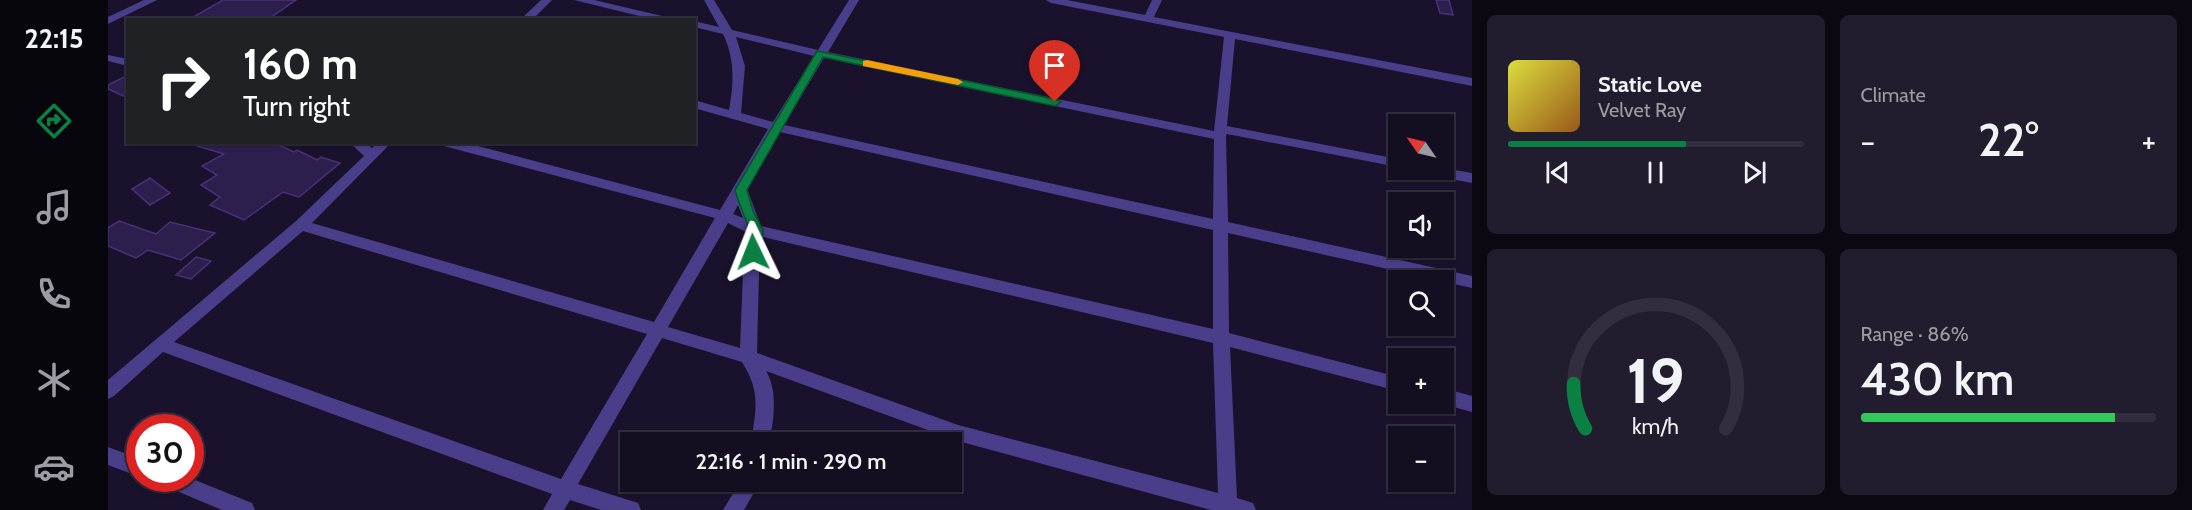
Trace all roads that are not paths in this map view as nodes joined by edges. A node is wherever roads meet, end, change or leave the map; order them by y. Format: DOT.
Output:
graph roads {
  1 [pos="152,0"];
  2 [pos="560,0"];
  3 [pos="579,0"];
  4 [pos="709,0"];
  5 [pos="854,0"];
  6 [pos="1051,0"];
  7 [pos="1157,0"];
  8 [pos="544,3"];
  9 [pos="527,18"];
  10 [pos="664,18"];
  11 [pos="1148,19"];
  12 [pos="108,21"];
  13 [pos="696,24"];
  14 [pos="728,30"];
  15 [pos="1230,35"];
  16 [pos="820,54"];
  17 [pos="108,58"];
  18 [pos="126,62"];
  19 [pos="1472,82"];
  20 [pos="696,104"];
  21 [pos="735,113"];
  22 [pos="776,127"];
  23 [pos="1221,133"];
  24 [pos="358,144"];
  25 [pos="384,144"];
  26 [pos="453,144"];
  27 [pos="372,155"];
  28 [pos="1388,161"];
  29 [pos="1454,175"];
  30 [pos="1472,178"];
  31 [pos="741,190"];
  32 [pos="724,216"];
  33 [pos="301,225"];
  34 [pos="1220,227"];
  35 [pos="756,230"];
  36 [pos="1472,282"];
  37 [pos="657,331"];
  38 [pos="1221,338"];
  39 [pos="159,344"];
  40 [pos="748,357"];
  41 [pos="1388,381"];
  42 [pos="108,391"];
  43 [pos="1454,399"];
  44 [pos="1472,404"];
  45 [pos="762,432"];
  46 [pos="108,456"];
  47 [pos="126,463"];
  48 [pos="564,489"];
  49 [pos="201,492"];
  50 [pos="744,492"];
  51 [pos="1228,507"];
  52 [pos="245,510"];
  53 [pos="553,510"];
  54 [pos="631,510"];
  55 [pos="732,510"];
  56 [pos="1246,510"];
  1 -- 12 [label="street"];
  2 -- 8 [label="street"];
  3 -- 10 [label="street"];
  4 -- 14 [label="street"];
  5 -- 16 [label="street"];
  6 -- 11 [label="street"];
  7 -- 11 [label="street"];
  8 -- 9 [label="street"];
  11 -- 15 [label="street"];
  13 -- 14 [label="street"];
  14 -- 16 [label="street"];
  14 -- 21 [label="street"];
  15 -- 19 [label="street"];
  15 -- 23 [label="street"];
  16 -- 22 [label="street"];
  16 -- 23 [label="street"];
  17 -- 18 [label="street"];
  20 -- 21 [label="street"];
  21 -- 22 [label="street"];
  22 -- 31 [label="street"];
  22 -- 34 [label="street"];
  23 -- 28 [label="street"];
  23 -- 34 [label="street"];
  24 -- 27 [label="street"];
  25 -- 27 [label="street"];
  26 -- 32 [label="street"];
  27 -- 33 [label="street"];
  29 -- 30 [label="street"];
  31 -- 32 [label="street"];
  31 -- 35 [label="street"];
  32 -- 35 [label="street"];
  32 -- 37 [label="street"];
  33 -- 37 [label="street"];
  33 -- 39 [label="street"];
  34 -- 36 [label="street"];
  34 -- 38 [label="street"];
  35 -- 38 [label="street"];
  35 -- 40 [label="street"];
  37 -- 40 [label="street"];
  37 -- 48 [label="street"];
  38 -- 41 [label="street"];
  38 -- 51 [label="street"];
  39 -- 42 [label="street"];
  39 -- 48 [label="street"];
  40 -- 45 [label="street"];
  40 -- 51 [label="street"];
  43 -- 44 [label="street"];
  46 -- 47 [label="street"];
  48 -- 53 [label="street"];
  48 -- 54 [label="street"];
  49 -- 52 [label="street"];
  50 -- 55 [label="street"];
  51 -- 56 [label="street"];
}
